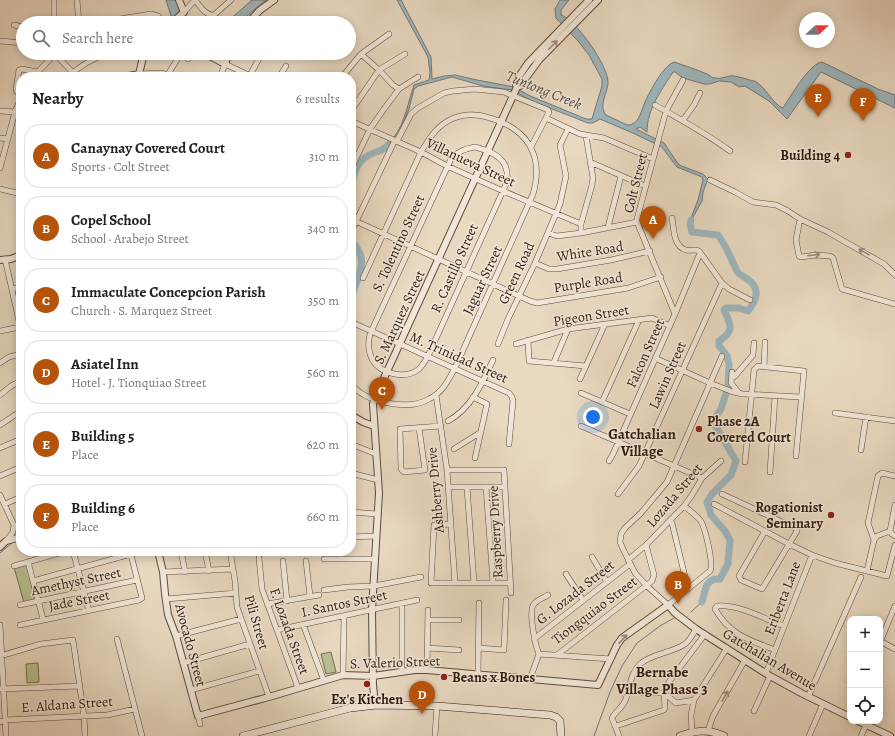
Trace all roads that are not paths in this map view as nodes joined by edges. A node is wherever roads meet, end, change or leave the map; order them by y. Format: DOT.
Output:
graph roads {
  1 [pos="54,0"];
  2 [pos="77,0"];
  3 [pos="179,0"];
  4 [pos="195,0"];
  5 [pos="230,0"];
  6 [pos="274,0"];
  7 [pos="589,0"];
  8 [pos="598,0"];
  9 [pos="183,13"];
  10 [pos="54,16"];
  11 [pos="78,16"];
  12 [pos="139,16"];
  13 [pos="158,16"];
  14 [pos="180,16"];
  15 [pos="254,16"];
  16 [pos="572,21"];
  17 [pos="389,34"];
  18 [pos="0,41"];
  19 [pos="16,42"];
  20 [pos="361,54"];
  21 [pos="405,54"];
  22 [pos="48,60"];
  23 [pos="61,60"];
  24 [pos="92,60"];
  25 [pos="142,60"];
  26 [pos="177,60"];
  27 [pos="217,60"];
  28 [pos="226,60"];
  29 [pos="258,60"];
  30 [pos="225,64"];
  31 [pos="286,66"];
  32 [pos="379,70"];
  33 [pos="19,72"];
  34 [pos="28,72"];
  35 [pos="38,72"];
  36 [pos="73,72"];
  37 [pos="139,72"];
  38 [pos="169,72"];
  39 [pos="222,72"];
  40 [pos="240,72"];
  41 [pos="252,72"];
  42 [pos="283,72"];
  43 [pos="346,72"];
  44 [pos="418,77"];
  45 [pos="683,80"];
  46 [pos="399,89"];
  47 [pos="516,90"];
  48 [pos="700,93"];
  49 [pos="356,104"];
  50 [pos="655,104"];
  51 [pos="0,111"];
  52 [pos="666,111"];
  53 [pos="15,112"];
  54 [pos="546,118"];
  55 [pos="683,120"];
  56 [pos="501,121"];
  57 [pos="356,123"];
  58 [pos="370,129"];
  59 [pos="568,129"];
  60 [pos="586,136"];
  61 [pos="0,138"];
  62 [pos="7,139"];
  63 [pos="394,140"];
  64 [pos="531,147"];
  65 [pos="488,150"];
  66 [pos="730,151"];
  67 [pos="421,152"];
  68 [pos="356,158"];
  69 [pos="653,159"];
  70 [pos="1,162"];
  71 [pos="590,162"];
  72 [pos="447,166"];
  73 [pos="0,168"];
  74 [pos="622,176"];
  75 [pos="475,178"];
  76 [pos="710,180"];
  77 [pos="645,186"];
  78 [pos="0,189"];
  79 [pos="503,191"];
  80 [pos="16,193"];
  81 [pos="531,202"];
  82 [pos="356,214"];
  83 [pos="557,214"];
  84 [pos="672,218"];
  85 [pos="800,219"];
  86 [pos="356,221"];
  87 [pos="637,222"];
  88 [pos="581,224"];
  89 [pos="608,227"];
  90 [pos="548,233"];
  91 [pos="581,233"];
  92 [pos="383,234"];
  93 [pos="410,247"];
  94 [pos="650,251"];
  95 [pos="700,253"];
  96 [pos="16,256"];
  97 [pos="3,259"];
  98 [pos="438,260"];
  99 [pos="535,263"];
  100 [pos="466,272"];
  101 [pos="895,275"];
  102 [pos="661,277"];
  103 [pos="363,278"];
  104 [pos="722,283"];
  105 [pos="493,284"];
  106 [pos="16,288"];
  107 [pos="13,289"];
  108 [pos="519,296"];
  109 [pos="750,300"];
  110 [pos="16,304"];
  111 [pos="895,304"];
  112 [pos="675,314"];
  113 [pos="639,320"];
  114 [pos="356,324"];
  115 [pos="605,324"];
  116 [pos="670,326"];
  117 [pos="16,329"];
  118 [pos="568,329"];
  119 [pos="0,331"];
  120 [pos="372,331"];
  121 [pos="528,340"];
  122 [pos="754,342"];
  123 [pos="765,342"];
  124 [pos="400,344"];
  125 [pos="498,344"];
  126 [pos="516,344"];
  127 [pos="16,356"];
  128 [pos="428,356"];
  129 [pos="722,356"];
  130 [pos="655,358"];
  131 [pos="493,360"];
  132 [pos="554,362"];
  133 [pos="0,363"];
  134 [pos="586,366"];
  135 [pos="764,367"];
  136 [pos="455,368"];
  137 [pos="387,371"];
  138 [pos="683,371"];
  139 [pos="580,379"];
  140 [pos="483,382"];
  141 [pos="710,383"];
  142 [pos="16,384"];
  143 [pos="356,388"];
  144 [pos="581,393"];
  145 [pos="739,393"];
  146 [pos="752,394"];
  147 [pos="0,395"];
  148 [pos="436,395"];
  149 [pos="775,396"];
  150 [pos="473,397"];
  151 [pos="801,397"];
  152 [pos="374,400"];
  153 [pos="602,402"];
  154 [pos="835,413"];
  155 [pos="16,414"];
  156 [pos="630,414"];
  157 [pos="356,417"];
  158 [pos="866,417"];
  159 [pos="448,421"];
  160 [pos="895,421"];
  161 [pos="0,425"];
  162 [pos="374,426"];
  163 [pos="440,426"];
  164 [pos="581,426"];
  165 [pos="420,428"];
  166 [pos="481,432"];
  167 [pos="16,441"];
  168 [pos="618,442"];
  169 [pos="509,444"];
  170 [pos="356,446"];
  171 [pos="0,448"];
  172 [pos="454,449"];
  173 [pos="861,450"];
  174 [pos="376,454"];
  175 [pos="645,454"];
  176 [pos="796,456"];
  177 [pos="475,458"];
  178 [pos="609,461"];
  179 [pos="720,461"];
  180 [pos="745,462"];
  181 [pos="674,466"];
  182 [pos="16,469"];
  183 [pos="447,470"];
  184 [pos="770,472"];
  185 [pos="356,474"];
  186 [pos="0,476"];
  187 [pos="895,476"];
  188 [pos="702,478"];
  189 [pos="378,480"];
  190 [pos="448,487"];
  191 [pos="467,487"];
  192 [pos="486,487"];
  193 [pos="505,487"];
  194 [pos="618,494"];
  195 [pos="722,494"];
  196 [pos="0,495"];
  197 [pos="16,499"];
  198 [pos="5,504"];
  199 [pos="714,504"];
  200 [pos="895,505"];
  201 [pos="684,506"];
  202 [pos="356,512"];
  203 [pos="378,514"];
  204 [pos="671,519"];
  205 [pos="451,524"];
  206 [pos="890,530"];
  207 [pos="766,531"];
  208 [pos="356,536"];
  209 [pos="376,536"];
  210 [pos="895,536"];
  211 [pos="14,539"];
  212 [pos="874,540"];
  213 [pos="789,544"];
  214 [pos="646,545"];
  215 [pos="895,545"];
  216 [pos="0,547"];
  217 [pos="812,555"];
  218 [pos="49,556"];
  219 [pos="74,556"];
  220 [pos="122,556"];
  221 [pos="132,556"];
  222 [pos="159,556"];
  223 [pos="182,556"];
  224 [pos="206,556"];
  225 [pos="231,556"];
  226 [pos="592,557"];
  227 [pos="259,558"];
  228 [pos="324,559"];
  229 [pos="375,559"];
  230 [pos="306,560"];
  231 [pos="283,561"];
  232 [pos="28,562"];
  233 [pos="629,562"];
  234 [pos="14,566"];
  235 [pos="233,569"];
  236 [pos="78,570"];
  237 [pos="209,571"];
  238 [pos="867,571"];
  239 [pos="163,572"];
  240 [pos="185,572"];
  241 [pos="566,574"];
  242 [pos="421,577"];
  243 [pos="861,577"];
  244 [pos="33,580"];
  245 [pos="137,580"];
  246 [pos="493,582"];
  247 [pos="607,582"];
  248 [pos="474,583"];
  249 [pos="510,583"];
  250 [pos="456,584"];
  251 [pos="374,586"];
  252 [pos="647,586"];
  253 [pos="688,589"];
  254 [pos="324,590"];
  255 [pos="84,592"];
  256 [pos="236,593"];
  257 [pos="511,593"];
  258 [pos="319,594"];
  259 [pos="548,595"];
  260 [pos="310,596"];
  261 [pos="166,599"];
  262 [pos="38,600"];
  263 [pos="417,600"];
  264 [pos="506,600"];
  265 [pos="583,600"];
  266 [pos="287,601"];
  267 [pos="402,603"];
  268 [pos="479,603"];
  269 [pos="267,604"];
  270 [pos="20,605"];
  271 [pos="668,605"];
  272 [pos="895,606"];
  273 [pos="372,610"];
  274 [pos="428,610"];
  275 [pos="89,611"];
  276 [pos="344,616"];
  277 [pos="241,619"];
  278 [pos="43,620"];
  279 [pos="428,620"];
  280 [pos="459,620"];
  281 [pos="20,624"];
  282 [pos="303,624"];
  283 [pos="0,625"];
  284 [pos="784,626"];
  285 [pos="696,629"];
  286 [pos="277,630"];
  287 [pos="705,634"];
  288 [pos="883,635"];
  289 [pos="176,636"];
  290 [pos="117,639"];
  291 [pos="534,639"];
  292 [pos="883,643"];
  293 [pos="250,644"];
  294 [pos="427,648"];
  295 [pos="478,648"];
  296 [pos="726,648"];
  297 [pos="895,649"];
  298 [pos="459,650"];
  299 [pos="775,650"];
  300 [pos="539,654"];
  301 [pos="557,655"];
  302 [pos="1,656"];
  303 [pos="611,659"];
  304 [pos="745,660"];
  305 [pos="183,663"];
  306 [pos="427,670"];
  307 [pos="259,671"];
  308 [pos="402,672"];
  309 [pos="478,674"];
  310 [pos="768,674"];
  311 [pos="343,675"];
  312 [pos="373,676"];
  313 [pos="530,679"];
  314 [pos="324,681"];
  315 [pos="80,686"];
  316 [pos="629,686"];
  317 [pos="298,688"];
  318 [pos="2,689"];
  319 [pos="191,690"];
  320 [pos="664,693"];
  321 [pos="268,697"];
  322 [pos="808,697"];
  323 [pos="694,700"];
  324 [pos="823,704"];
  325 [pos="376,705"];
  326 [pos="437,706"];
  327 [pos="136,709"];
  328 [pos="754,711"];
  329 [pos="84,716"];
  330 [pos="198,716"];
  331 [pos="847,716"];
  332 [pos="2,721"];
  333 [pos="200,724"];
  334 [pos="866,725"];
  335 [pos="616,726"];
  336 [pos="692,731"];
  337 [pos="708,731"];
  338 [pos="715,734"];
  339 [pos="6,736"];
  340 [pos="85,736"];
  341 [pos="142,736"];
  342 [pos="244,736"];
  343 [pos="434,736"];
  344 [pos="561,736"];
  345 [pos="619,736"];
  346 [pos="680,736"];
  347 [pos="724,736"];
  348 [pos="809,736"];
  349 [pos="861,736"];
  350 [pos="890,736"];
  1 -- 10 [label="street"];
  2 -- 11 [label="street"];
  3 -- 9 [label="street"];
  4 -- 5 [label="street"];
  4 -- 9 [label="street"];
  6 -- 15 [label="street"];
  7 -- 16 [label="street"];
  8 -- 16 [label="street"];
  9 -- 14 [label="street"];
  12 -- 13 [label="street"];
  16 -- 47 [label="street, S. Marquez Street"];
  17 -- 20 [label="street"];
  18 -- 19 [label="street"];
  20 -- 32 [label="street"];
  20 -- 43 [label="street"];
  21 -- 32 [label="street"];
  22 -- 35 [label="street"];
  23 -- 36 [label="street"];
  24 -- 36 [label="street"];
  25 -- 37 [label="street"];
  26 -- 38 [label="street"];
  27 -- 30 [label="street"];
  28 -- 30 [label="street"];
  29 -- 41 [label="street"];
  30 -- 39 [label="street"];
  30 -- 40 [label="street"];
  31 -- 42 [label="street"];
  32 -- 46 [label="street"];
  32 -- 49 [label="street"];
  33 -- 34 [label="street"];
  44 -- 46 [label="street"];
  45 -- 52 [label="street, Colt Street"];
  46 -- 58 [label="street"];
  47 -- 54 [label="street"];
  47 -- 56 [label="street, S. Marquez Street"];
  47 -- 63 [label="street"];
  48 -- 55 [label="street"];
  50 -- 52 [label="street"];
  51 -- 53 [label="street"];
  52 -- 55 [label="street"];
  52 -- 69 [label="street, Colt Street"];
  53 -- 62 [label="street"];
  54 -- 59 [label="street"];
  54 -- 64 [label="street"];
  55 -- 66 [label="street"];
  56 -- 64 [label="street, Jaguar Street"];
  56 -- 65 [label="street, S. Marquez Street"];
  56 -- 67 [label="street, Jaguar Street"];
  57 -- 58 [label="street, Villanueva Street"];
  58 -- 63 [label="street, Villanueva Street"];
  58 -- 68 [label="street"];
  59 -- 60 [label="street"];
  59 -- 83 [label="street, Green Road"];
  60 -- 69 [label="street"];
  60 -- 71 [label="street"];
  61 -- 62 [label="street"];
  62 -- 70 [label="street"];
  63 -- 67 [label="street, Villanueva Street"];
  63 -- 82 [label="street"];
  64 -- 81 [label="street, Jaguar Street"];
  65 -- 72 [label="street, S. Tolentino Street"];
  65 -- 75 [label="street, S. Marquez Street"];
  65 -- 79 [label="street, R. Castillo Street"];
  67 -- 72 [label="street, Villanueva Street"];
  67 -- 92 [label="street, Jaguar Street"];
  69 -- 77 [label="street, Colt Street"];
  70 -- 73 [label="street"];
  71 -- 74 [label="street"];
  71 -- 88 [label="street"];
  72 -- 75 [label="street, Villanueva Street"];
  72 -- 93 [label="street, S. Tolentino Street"];
  74 -- 77 [label="street"];
  74 -- 89 [label="street"];
  75 -- 79 [label="street, Villanueva Street"];
  75 -- 98 [label="street, S. Marquez Street"];
  76 -- 85 [label="street"];
  77 -- 87 [label="street, Colt Street"];
  78 -- 80 [label="street"];
  79 -- 81 [label="street, Villanueva Street"];
  79 -- 100 [label="street, R. Castillo Street"];
  81 -- 83 [label="street, Villanueva Street"];
  81 -- 105 [label="street, Jaguar Street"];
  83 -- 88 [label="street, Villanueva Street"];
  83 -- 90 [label="street, Green Road"];
  84 -- 95 [label="street"];
  101 -- 85 [label="street, one-way"];
  85 -- 111 [label="street, one-way"];
  86 -- 92 [label="street, Purple Road"];
  87 -- 89 [label="street"];
  87 -- 94 [label="street, Colt Street"];
  88 -- 91 [label="street"];
  89 -- 91 [label="street"];
  90 -- 91 [label="street"];
  90 -- 99 [label="street, Green Road"];
  92 -- 93 [label="street, Purple Road"];
  92 -- 103 [label="street, Jaguar Street"];
  93 -- 98 [label="street, Purple Road"];
  93 -- 120 [label="street, S. Tolentino Street"];
  94 -- 99 [label="street, White Road"];
  94 -- 102 [label="street, Colt Street"];
  95 -- 104 [label="street"];
  95 -- 112 [label="street, Falcon Street"];
  96 -- 97 [label="street"];
  97 -- 107 [label="street"];
  98 -- 100 [label="street, Purple Road"];
  98 -- 124 [label="street, S. Marquez Street"];
  99 -- 108 [label="street, Green Road"];
  100 -- 105 [label="street, Purple Road"];
  100 -- 128 [label="street, R. Castillo Street"];
  102 -- 108 [label="street, Purple Road"];
  102 -- 112 [label="street, Colt Street"];
  104 -- 109 [label="street"];
  104 -- 138 [label="street, Lawin Street"];
  105 -- 108 [label="street, Purple Road"];
  105 -- 136 [label="street, Jaguar Street"];
  106 -- 107 [label="street"];
  107 -- 110 [label="street"];
  108 -- 125 [label="street, Green Road"];
  112 -- 116 [label="street, Falcon Street"];
  113 -- 115 [label="street, Pigeon Street"];
  113 -- 116 [label="street, Pigeon Street"];
  113 -- 153 [label="street"];
  114 -- 120 [label="street, M. Trinidad Street"];
  115 -- 118 [label="street, Pigeon Street"];
  115 -- 134 [label="street"];
  116 -- 130 [label="street, Falcon Street"];
  117 -- 119 [label="street"];
  118 -- 121 [label="street, Pigeon Street"];
  118 -- 132 [label="street"];
  120 -- 124 [label="street, M. Trinidad Street"];
  120 -- 137 [label="street, S. Tolentino Street"];
  121 -- 126 [label="street, Pigeon Street"];
  121 -- 132 [label="street"];
  122 -- 145 [label="street"];
  123 -- 135 [label="street"];
  124 -- 128 [label="street, M. Trinidad Street"];
  124 -- 137 [label="street, S. Marquez Street"];
  127 -- 133 [label="street"];
  128 -- 136 [label="street, M. Trinidad Street"];
  128 -- 137 [label="street, R. Castillo Street"];
  129 -- 141 [label="street, Gatchalian Avenue"];
  130 -- 138 [label="street"];
  130 -- 156 [label="street, Falcon Street"];
  131 -- 140 [label="street"];
  132 -- 134 [label="street"];
  134 -- 139 [label="street"];
  135 -- 146 [label="street"];
  135 -- 151 [label="street"];
  136 -- 140 [label="street, M. Trinidad Street"];
  136 -- 148 [label="street, Jaguar Street"];
  137 -- 152 [label="street, S. Marquez Street"];
  138 -- 141 [label="street"];
  138 -- 175 [label="street, Lawin Street"];
  140 -- 150 [label="street"];
  140 -- 169 [label="street, M. Trinidad Street"];
  141 -- 145 [label="street"];
  141 -- 181 [label="street, Gatchalian Avenue"];
  142 -- 147 [label="street"];
  143 -- 152 [label="street"];
  144 -- 153 [label="street"];
  145 -- 146 [label="street"];
  146 -- 149 [label="street"];
  146 -- 180 [label="street"];
  148 -- 152 [label="street, Jaguar Street"];
  148 -- 163 [label="street, Ashberry Drive"];
  149 -- 151 [label="street"];
  149 -- 184 [label="street"];
  150 -- 159 [label="street"];
  150 -- 166 [label="street"];
  151 -- 176 [label="street"];
  152 -- 162 [label="street, S. Marquez Street"];
  153 -- 156 [label="street"];
  154 -- 158 [label="street"];
  155 -- 161 [label="street"];
  156 -- 168 [label="street, Falcon Street"];
  157 -- 162 [label="street"];
  158 -- 160 [label="street"];
  158 -- 173 [label="street"];
  162 -- 174 [label="street, S. Marquez Street"];
  163 -- 165 [label="street"];
  163 -- 183 [label="street, Ashberry Drive"];
  164 -- 168 [label="street"];
  165 -- 165 [label="street"];
  166 -- 172 [label="street"];
  166 -- 177 [label="street"];
  167 -- 171 [label="street"];
  168 -- 175 [label="street"];
  168 -- 178 [label="street, Falcon Street"];
  170 -- 174 [label="street"];
  174 -- 189 [label="street, S. Marquez Street"];
  175 -- 181 [label="street"];
  175 -- 194 [label="street, Lawin Street"];
  179 -- 188 [label="street, Lozada Street"];
  181 -- 188 [label="street"];
  181 -- 233 [label="street, Gatchalian Avenue"];
  182 -- 186 [label="street"];
  183 -- 190 [label="street, Ashberry Drive"];
  183 -- 193 [label="street, Raspberry Drive"];
  185 -- 189 [label="street"];
  187 -- 212 [label="street"];
  188 -- 201 [label="street, Lozada Street"];
  189 -- 203 [label="street, S. Marquez Street"];
  190 -- 191 [label="street"];
  190 -- 205 [label="street, Ashberry Drive"];
  191 -- 192 [label="street"];
  191 -- 248 [label="street"];
  192 -- 193 [label="street"];
  192 -- 246 [label="street"];
  193 -- 249 [label="street, Raspberry Drive"];
  195 -- 213 [label="street"];
  196 -- 198 [label="street"];
  197 -- 198 [label="street"];
  198 -- 211 [label="street"];
  199 -- 207 [label="street"];
  200 -- 206 [label="street"];
  201 -- 204 [label="street, Lozada Street"];
  201 -- 253 [label="street"];
  202 -- 203 [label="street"];
  203 -- 209 [label="street, S. Marquez Street"];
  204 -- 214 [label="street, Lozada Street"];
  204 -- 253 [label="street"];
  205 -- 250 [label="street, Ashberry Drive"];
  205 -- 250 [label="street"];
  206 -- 210 [label="street"];
  206 -- 212 [label="street"];
  207 -- 213 [label="street"];
  207 -- 213 [label="street"];
  208 -- 209 [label="street"];
  209 -- 229 [label="street, S. Marquez Street"];
  211 -- 216 [label="street"];
  212 -- 238 [label="street"];
  213 -- 217 [label="street"];
  214 -- 233 [label="street, Lozada Street"];
  214 -- 252 [label="street, Tiongquiao Street"];
  215 -- 238 [label="street"];
  217 -- 238 [label="street"];
  217 -- 284 [label="street, Eriberta Lane"];
  218 -- 232 [label="street"];
  219 -- 236 [label="street"];
  220 -- 236 [label="street"];
  221 -- 245 [label="street"];
  222 -- 239 [label="street, Avocado Street"];
  223 -- 240 [label="street"];
  224 -- 237 [label="street"];
  225 -- 235 [label="street, Pili Street"];
  226 -- 247 [label="street"];
  227 -- 269 [label="street, F. Lozada Street"];
  228 -- 229 [label="street"];
  229 -- 251 [label="street, S. Marquez Street"];
  230 -- 260 [label="street"];
  231 -- 266 [label="street"];
  232 -- 234 [label="street"];
  232 -- 244 [label="street"];
  233 -- 247 [label="street, G. Lozada Street"];
  233 -- 252 [label="street, Gatchalian Avenue"];
  235 -- 237 [label="street"];
  235 -- 256 [label="street, Pili Street"];
  236 -- 244 [label="street"];
  236 -- 255 [label="street"];
  237 -- 240 [label="street"];
  239 -- 240 [label="street"];
  239 -- 261 [label="street, Avocado Street"];
  241 -- 265 [label="street"];
  242 -- 251 [label="street"];
  243 -- 322 [label="street"];
  244 -- 262 [label="street"];
  245 -- 255 [label="street, Amethyst Street"];
  245 -- 275 [label="street, Jade Street"];
  246 -- 248 [label="street"];
  246 -- 249 [label="street"];
  247 -- 265 [label="street, G. Lozada Street"];
  248 -- 250 [label="street"];
  249 -- 257 [label="street, Raspberry Drive"];
  251 -- 254 [label="street"];
  251 -- 273 [label="street, S. Marquez Street"];
  252 -- 271 [label="street, Gatchalian Avenue"];
  252 -- 301 [label="street, Tiongquiao Street"];
  253 -- 271 [label="street"];
  255 -- 262 [label="street, Amethyst Street"];
  255 -- 275 [label="street"];
  256 -- 261 [label="street"];
  256 -- 277 [label="street, Pili Street"];
  258 -- 260 [label="street"];
  259 -- 291 [label="street"];
  260 -- 266 [label="street"];
  261 -- 289 [label="street, Avocado Street"];
  262 -- 270 [label="street, Amethyst Street"];
  262 -- 278 [label="street"];
  263 -- 267 [label="street, I. Santos Street"];
  264 -- 295 [label="street"];
  265 -- 291 [label="street, G. Lozada Street"];
  266 -- 269 [label="street"];
  267 -- 273 [label="street, I. Santos Street"];
  267 -- 308 [label="street"];
  268 -- 295 [label="street"];
  269 -- 286 [label="street, F. Lozada Street"];
  271 -- 285 [label="street, Gatchalian Avenue"];
  303 -- 271 [label="street, one-way"];
  272 -- 288 [label="street"];
  273 -- 276 [label="street, I. Santos Street"];
  273 -- 312 [label="street, S. Marquez Street"];
  274 -- 279 [label="street"];
  275 -- 278 [label="street, Jade Street"];
  276 -- 282 [label="street, I. Santos Street"];
  276 -- 311 [label="street"];
  277 -- 289 [label="street"];
  277 -- 293 [label="street, Pili Street"];
  278 -- 281 [label="street, Jade Street"];
  279 -- 280 [label="street"];
  279 -- 294 [label="street"];
  282 -- 286 [label="street, I. Santos Street"];
  282 -- 314 [label="street"];
  283 -- 302 [label="street"];
  284 -- 299 [label="street, Eriberta Lane"];
  284 -- 299 [label="street"];
  285 -- 287 [label="street, Gatchalian Avenue"];
  285 -- 316 [label="street"];
  286 -- 317 [label="street, F. Lozada Street"];
  287 -- 296 [label="street, Gatchalian Avenue"];
  287 -- 320 [label="street"];
  289 -- 305 [label="street, Avocado Street"];
  290 -- 327 [label="street"];
  291 -- 300 [label="street"];
  292 -- 297 [label="street"];
  293 -- 305 [label="street"];
  293 -- 307 [label="street, Pili Street"];
  294 -- 298 [label="street"];
  294 -- 306 [label="street"];
  295 -- 309 [label="street"];
  296 -- 304 [label="street, Gatchalian Avenue"];
  296 -- 323 [label="street"];
  299 -- 310 [label="street, Eriberta Lane"];
  300 -- 301 [label="street, Tiongquiao Street"];
  300 -- 313 [label="street, Tiongquiao Street"];
  301 -- 303 [label="street"];
  302 -- 315 [label="street"];
  302 -- 318 [label="street"];
  303 -- 313 [label="street, S. Valerio Street"];
  304 -- 310 [label="street, Gatchalian Avenue"];
  337 -- 304 [label="street, one-way"];
  305 -- 319 [label="street, Avocado Street"];
  306 -- 308 [label="street, S. Valerio Street"];
  306 -- 309 [label="street, S. Valerio Street"];
  307 -- 319 [label="street"];
  307 -- 321 [label="street, Pili Street"];
  308 -- 312 [label="street, S. Valerio Street"];
  309 -- 313 [label="street, S. Valerio Street"];
  310 -- 322 [label="street, Gatchalian Avenue"];
  310 -- 328 [label="street, Eriberta Lane"];
  311 -- 312 [label="street, S. Valerio Street"];
  311 -- 314 [label="street, S. Valerio Street"];
  312 -- 325 [label="street, S. Marquez Street"];
  314 -- 317 [label="street, S. Valerio Street"];
  315 -- 318 [label="street"];
  315 -- 329 [label="street"];
  316 -- 320 [label="street"];
  316 -- 335 [label="street"];
  317 -- 321 [label="street, S. Valerio Street"];
  318 -- 332 [label="street"];
  319 -- 330 [label="street, Avocado Street"];
  320 -- 323 [label="street"];
  320 -- 335 [label="street"];
  321 -- 330 [label="street, S. Valerio Street"];
  322 -- 324 [label="street, Gatchalian Avenue"];
  323 -- 336 [label="street"];
  324 -- 331 [label="street, Gatchalian Avenue"];
  324 -- 348 [label="street"];
  325 -- 326 [label="main road"];
  325 -- 342 [label="main road"];
  326 -- 343 [label="street"];
  326 -- 344 [label="main road"];
  327 -- 329 [label="street, E. Aldana Street"];
  327 -- 341 [label="street"];
  329 -- 332 [label="street, E. Aldana Street"];
  329 -- 340 [label="street"];
  330 -- 333 [label="street, Avocado Street"];
  332 -- 339 [label="street"];
  334 -- 349 [label="street"];
  334 -- 350 [label="street"];
  335 -- 345 [label="street"];
  336 -- 337 [label="main road"];
  336 -- 346 [label="main road"];
  337 -- 338 [label="main road"];
  338 -- 347 [label="main road"];
}
